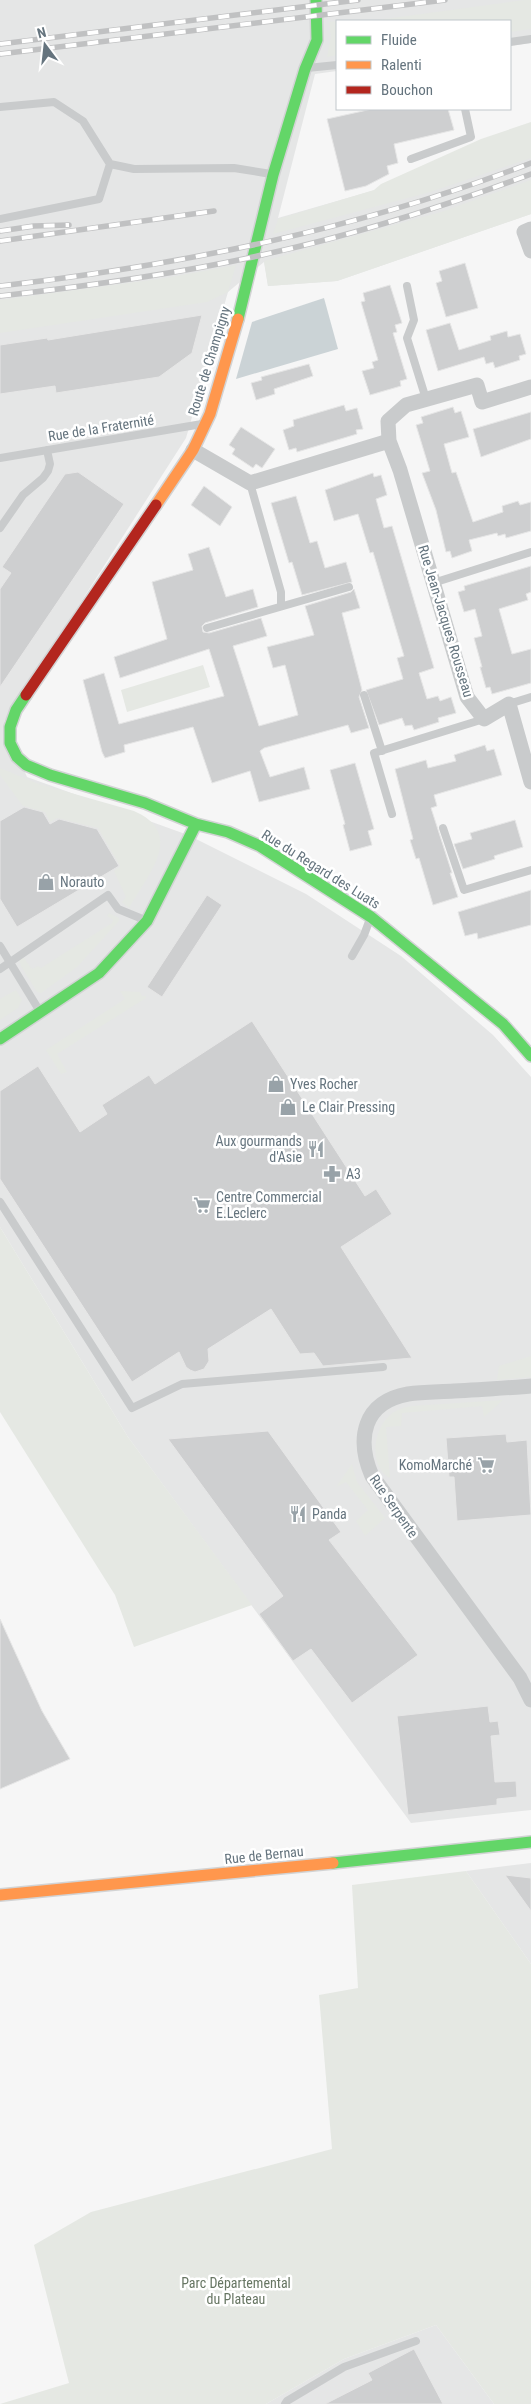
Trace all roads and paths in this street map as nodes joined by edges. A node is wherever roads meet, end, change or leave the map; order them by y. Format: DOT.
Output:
graph roads {
  1 [pos="316,0"];
  2 [pos="531,39"];
  3 [pos="511,42"];
  4 [pos="336,65"];
  5 [pos="305,69"];
  6 [pos="0,107"];
  7 [pos="465,110"];
  8 [pos="411,159"];
  9 [pos="110,164"];
  10 [pos="273,175"];
  11 [pos="0,219"];
  12 [pos="531,229"];
  13 [pos="531,251"];
  14 [pos="407,286"];
  15 [pos="531,387"];
  16 [pos="426,399"];
  17 [pos="207,424"];
  18 [pos="389,441"];
  19 [pos="47,450"];
  20 [pos="193,450"];
  21 [pos="0,458"];
  22 [pos="250,483"];
  23 [pos="0,528"];
  24 [pos="531,552"];
  25 [pos="433,583"];
  26 [pos="349,587"];
  27 [pos="281,606"];
  28 [pos="207,628"];
  29 [pos="364,695"];
  30 [pos="531,697"];
  31 [pos="509,704"];
  32 [pos="484,719"];
  33 [pos="5,744"];
  34 [pos="382,751"];
  35 [pos="531,782"];
  36 [pos="392,814"];
  37 [pos="196,824"];
  38 [pos="443,828"];
  39 [pos="531,870"];
  40 [pos="370,917"];
  41 [pos="147,921"];
  42 [pos="0,946"];
  43 [pos="352,956"];
  44 [pos="10,962"];
  45 [pos="0,969"];
  46 [pos="41,1014"];
  47 [pos="0,1039"];
  48 [pos="531,1056"];
  49 [pos="0,1202"];
  50 [pos="384,1367"];
  51 [pos="531,1386"];
  52 [pos="531,1700"];
  53 [pos="531,1842"];
  54 [pos="0,1895"];
  55 [pos="416,2341"];
  56 [pos="285,2404"];
  1 -- 5 [label="street, Route de Champigny"];
  2 -- 3 [label="lane"];
  4 -- 5 [label="lane"];
  5 -- 10 [label="street, Route de Champigny"];
  6 -- 9 [label="lane"];
  7 -- 8 [label="lane"];
  9 -- 10 [label="lane"];
  9 -- 11 [label="lane"];
  10 -- 17 [label="street, Route de Champigny"];
  12 -- 13 [label="street"];
  14 -- 16 [label="lane"];
  15 -- 16 [label="street"];
  16 -- 18 [label="street"];
  17 -- 19 [label="lane, Rue de la Fraternité"];
  17 -- 20 [label="street, Route de Champigny"];
  18 -- 22 [label="street"];
  18 -- 25 [label="street, Rue Jean-Jacques Rousseau"];
  19 -- 21 [label="lane, Rue de la Fraternité"];
  19 -- 23 [label="lane"];
  20 -- 22 [label="street"];
  20 -- 33 [label="street, Route de Champigny"];
  22 -- 27 [label="lane"];
  24 -- 25 [label="lane"];
  25 -- 32 [label="street, Rue Jean-Jacques Rousseau"];
  26 -- 27 [label="lane"];
  27 -- 28 [label="lane"];
  29 -- 34 [label="lane"];
  30 -- 31 [label="lane"];
  31 -- 32 [label="street"];
  31 -- 35 [label="street"];
  32 -- 34 [label="lane"];
  33 -- 37 [label="street, Rue du Regard des Luats"];
  34 -- 36 [label="lane"];
  37 -- 40 [label="street, Rue du Regard des Luats"];
  37 -- 41 [label="street"];
  38 -- 39 [label="lane"];
  40 -- 43 [label="lane"];
  40 -- 48 [label="street, Rue du Regard des Luats"];
  41 -- 44 [label="lane"];
  41 -- 46 [label="street"];
  42 -- 44 [label="lane"];
  44 -- 45 [label="lane"];
  44 -- 46 [label="lane"];
  46 -- 47 [label="street"];
  49 -- 50 [label="lane"];
  51 -- 52 [label="street, Rue Serpente"];
  53 -- 54 [label="street, Rue de Bernau"];
  55 -- 56 [label="lane"];
}
